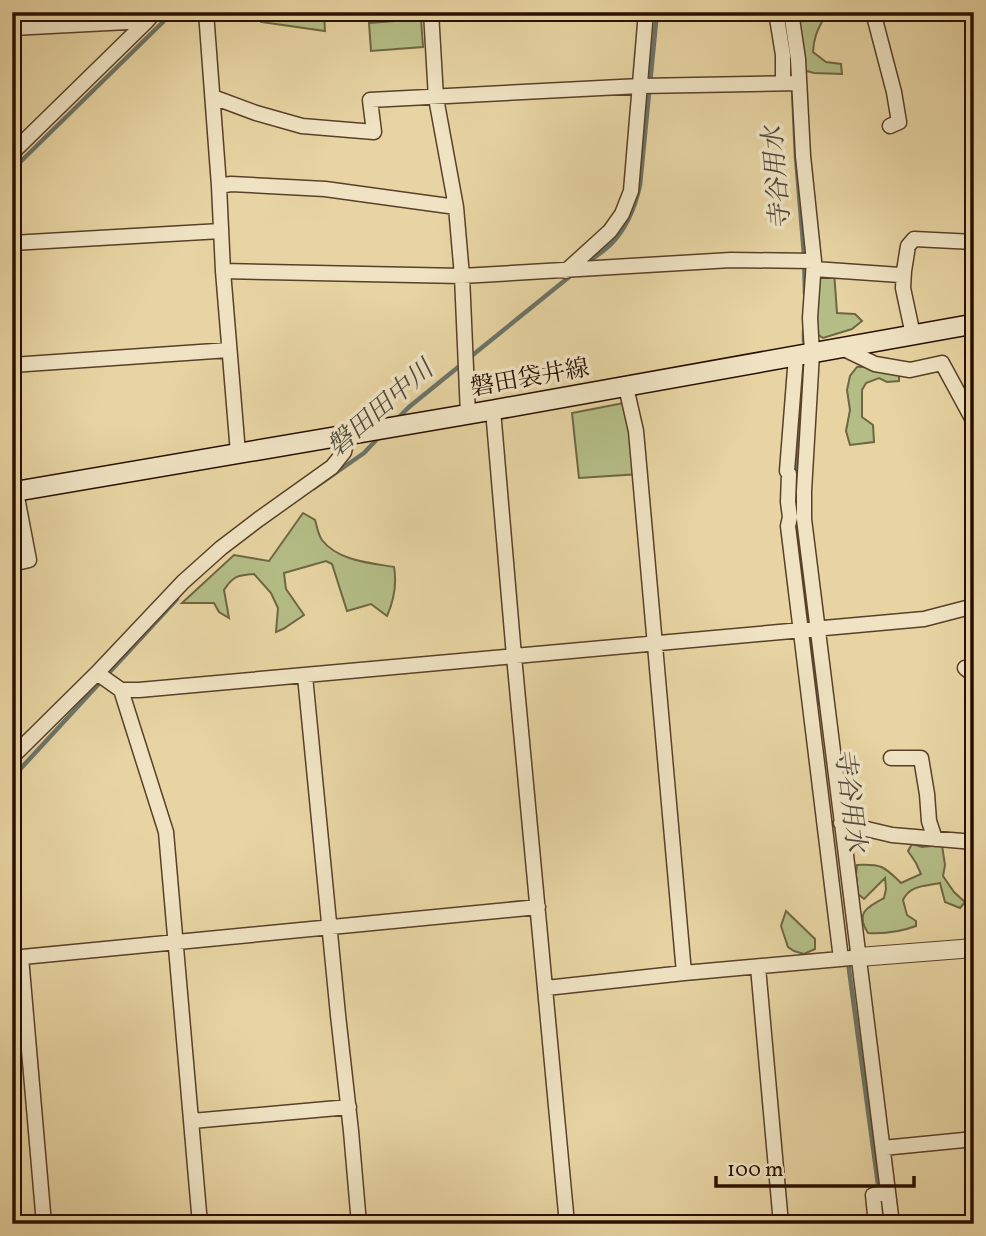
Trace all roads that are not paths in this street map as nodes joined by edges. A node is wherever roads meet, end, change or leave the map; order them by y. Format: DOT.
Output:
graph roads {
  1 [pos="206,12"];
  2 [pos="431,12"];
  3 [pos="646,12"];
  4 [pos="776,12"];
  5 [pos="791,12"];
  6 [pos="873,12"];
  7 [pos="151,16"];
  8 [pos="12,28"];
  9 [pos="783,83"];
  10 [pos="799,83"];
  11 [pos="640,86"];
  12 [pos="214,97"];
  13 [pos="436,98"];
  14 [pos="890,126"];
  15 [pos="12,153"];
  16 [pos="219,186"];
  17 [pos="456,207"];
  18 [pos="221,231"];
  19 [pos="974,242"];
  20 [pos="12,243"];
  21 [pos="814,265"];
  22 [pos="223,271"];
  23 [pos="566,271"];
  24 [pos="904,271"];
  25 [pos="462,276"];
  26 [pos="974,324"];
  27 [pos="913,335"];
  28 [pos="842,348"];
  29 [pos="229,350"];
  30 [pos="804,355"];
  31 [pos="12,365"];
  32 [pos="626,387"];
  33 [pos="493,410"];
  34 [pos="468,415"];
  35 [pos="974,422"];
  36 [pos="348,435"];
  37 [pos="238,453"];
  38 [pos="14,492"];
  39 [pos="12,564"];
  40 [pos="974,606"];
  41 [pos="818,629"];
  42 [pos="801,630"];
  43 [pos="655,643"];
  44 [pos="514,656"];
  45 [pos="97,674"];
  46 [pos="305,676"];
  47 [pos="121,690"];
  48 [pos="12,757"];
  49 [pos="891,758"];
  50 [pos="841,823"];
  51 [pos="935,839"];
  52 [pos="974,842"];
  53 [pos="538,907"];
  54 [pos="329,927"];
  55 [pos="176,941"];
  56 [pos="974,948"];
  57 [pos="17,958"];
  58 [pos="850,958"];
  59 [pos="758,967"];
  60 [pos="684,973"];
  61 [pos="545,988"];
  62 [pos="349,1107"];
  63 [pos="192,1121"];
  64 [pos="974,1139"];
  65 [pos="883,1147"];
  66 [pos="888,1192"];
  67 [pos="44,1224"];
  68 [pos="201,1224"];
  69 [pos="359,1224"];
  70 [pos="567,1224"];
  71 [pos="781,1224"];
  72 [pos="876,1224"];
  73 [pos="892,1224"];
  1 -- 12 [label="street"];
  2 -- 13 [label="street"];
  3 -- 11 [label="street"];
  4 -- 9 [label="street"];
  5 -- 10 [label="street"];
  6 -- 14 [label="street"];
  7 -- 8 [label="street"];
  7 -- 15 [label="street"];
  9 -- 10 [label="street"];
  9 -- 11 [label="street"];
  10 -- 21 [label="street"];
  11 -- 13 [label="street"];
  11 -- 23 [label="street"];
  12 -- 13 [label="street"];
  12 -- 16 [label="street"];
  13 -- 17 [label="street"];
  16 -- 17 [label="street"];
  16 -- 18 [label="street"];
  17 -- 25 [label="street"];
  18 -- 20 [label="street"];
  18 -- 22 [label="street"];
  19 -- 24 [label="street"];
  21 -- 23 [label="street"];
  21 -- 24 [label="street"];
  21 -- 30 [label="street"];
  22 -- 25 [label="street"];
  22 -- 29 [label="street"];
  23 -- 25 [label="street"];
  24 -- 27 [label="street"];
  25 -- 34 [label="street"];
  26 -- 27 [label="main road, 磐田袋井線"];
  27 -- 28 [label="main road, 磐田袋井線"];
  28 -- 30 [label="main road, 磐田袋井線"];
  28 -- 35 [label="street"];
  29 -- 31 [label="street"];
  29 -- 37 [label="street"];
  30 -- 32 [label="main road, 磐田袋井線"];
  30 -- 41 [label="street"];
  30 -- 42 [label="street"];
  32 -- 33 [label="main road, 磐田袋井線"];
  32 -- 43 [label="street"];
  33 -- 34 [label="main road, 磐田袋井線"];
  33 -- 44 [label="street"];
  34 -- 36 [label="main road, 磐田袋井線"];
  36 -- 37 [label="main road, 磐田袋井線"];
  36 -- 45 [label="street"];
  37 -- 38 [label="main road, 磐田袋井線"];
  38 -- 39 [label="street"];
  40 -- 41 [label="street"];
  41 -- 42 [label="street"];
  41 -- 50 [label="street"];
  42 -- 43 [label="street"];
  42 -- 58 [label="street"];
  43 -- 44 [label="street"];
  43 -- 60 [label="street"];
  44 -- 46 [label="street"];
  44 -- 53 [label="street"];
  45 -- 47 [label="street"];
  45 -- 48 [label="street"];
  46 -- 47 [label="street"];
  46 -- 54 [label="street"];
  47 -- 55 [label="street"];
  49 -- 51 [label="street"];
  50 -- 51 [label="street"];
  50 -- 58 [label="street"];
  51 -- 52 [label="street"];
  53 -- 54 [label="street"];
  53 -- 61 [label="street"];
  54 -- 55 [label="street"];
  54 -- 62 [label="street"];
  55 -- 57 [label="street"];
  55 -- 63 [label="street"];
  56 -- 58 [label="street"];
  57 -- 67 [label="street"];
  58 -- 59 [label="street"];
  58 -- 65 [label="street"];
  59 -- 60 [label="street"];
  59 -- 71 [label="street"];
  60 -- 61 [label="street"];
  61 -- 70 [label="street"];
  62 -- 63 [label="street"];
  62 -- 69 [label="street"];
  63 -- 68 [label="street"];
  64 -- 65 [label="street"];
  65 -- 66 [label="street"];
  66 -- 72 [label="street"];
  66 -- 73 [label="street"];
}
